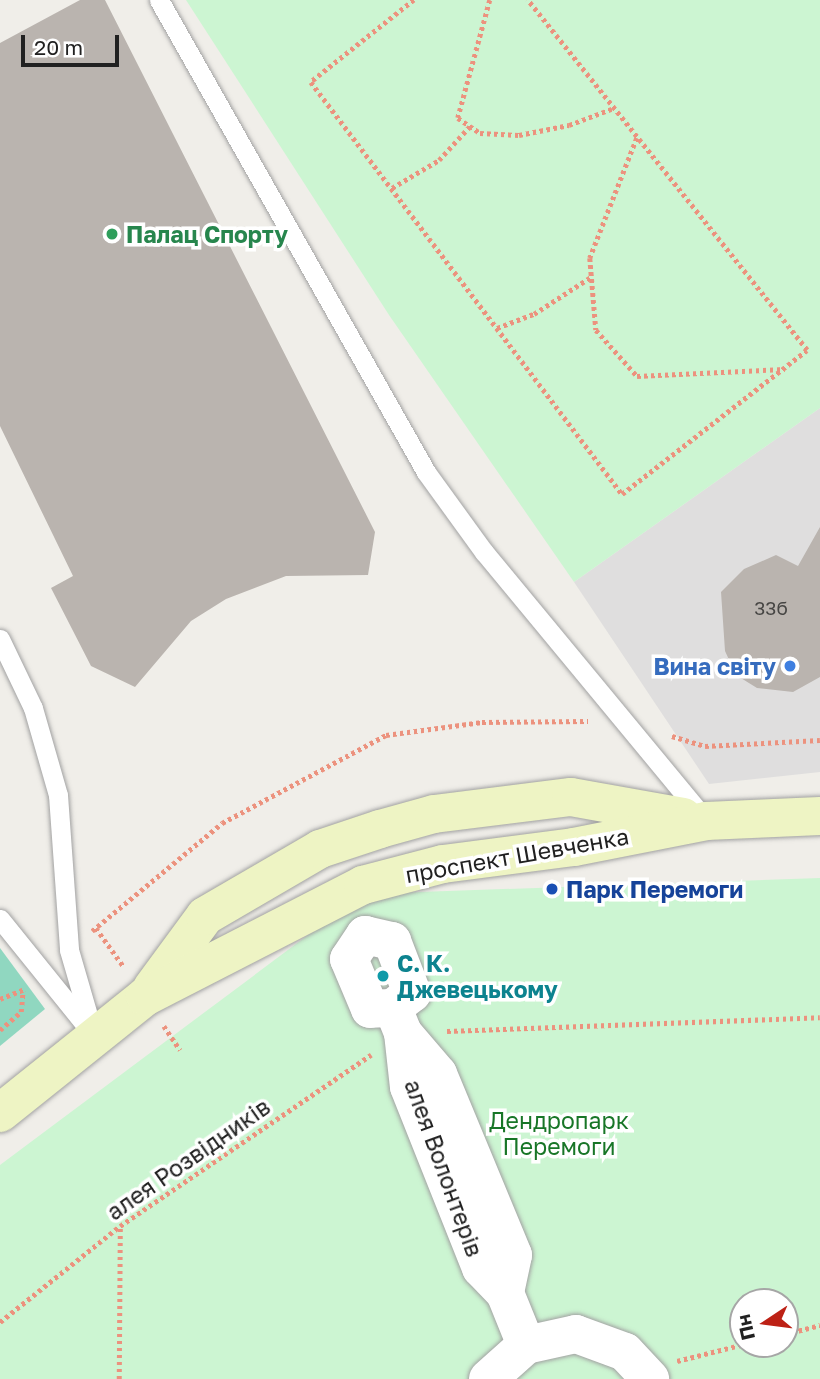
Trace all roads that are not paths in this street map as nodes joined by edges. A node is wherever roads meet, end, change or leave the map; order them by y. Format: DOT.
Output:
graph roads {
  1 [pos="159,0"];
  2 [pos="0,639"];
  3 [pos="820,816"];
  4 [pos="706,821"];
  5 [pos="0,919"];
  6 [pos="361,925"];
  7 [pos="145,997"];
  8 [pos="94,1035"];
  9 [pos="0,1113"];
  10 [pos="526,1345"];
  11 [pos="647,1374"];
  12 [pos="488,1379"];
  1 -- 4 [label="lane"];
  2 -- 8 [label="lane"];
  3 -- 4 [label="main road, проспект Шевченка"];
  4 -- 7 [label="main road, проспект Шевченка"];
  4 -- 7 [label="main road, проспект Шевченка"];
  5 -- 8 [label="lane"];
  6 -- 10 [label="street, алея Волонтерів"];
  7 -- 8 [label="main road, проспект Шевченка"];
  8 -- 9 [label="main road, проспект Шевченка"];
  10 -- 11 [label="street"];
  10 -- 12 [label="street"];
}
